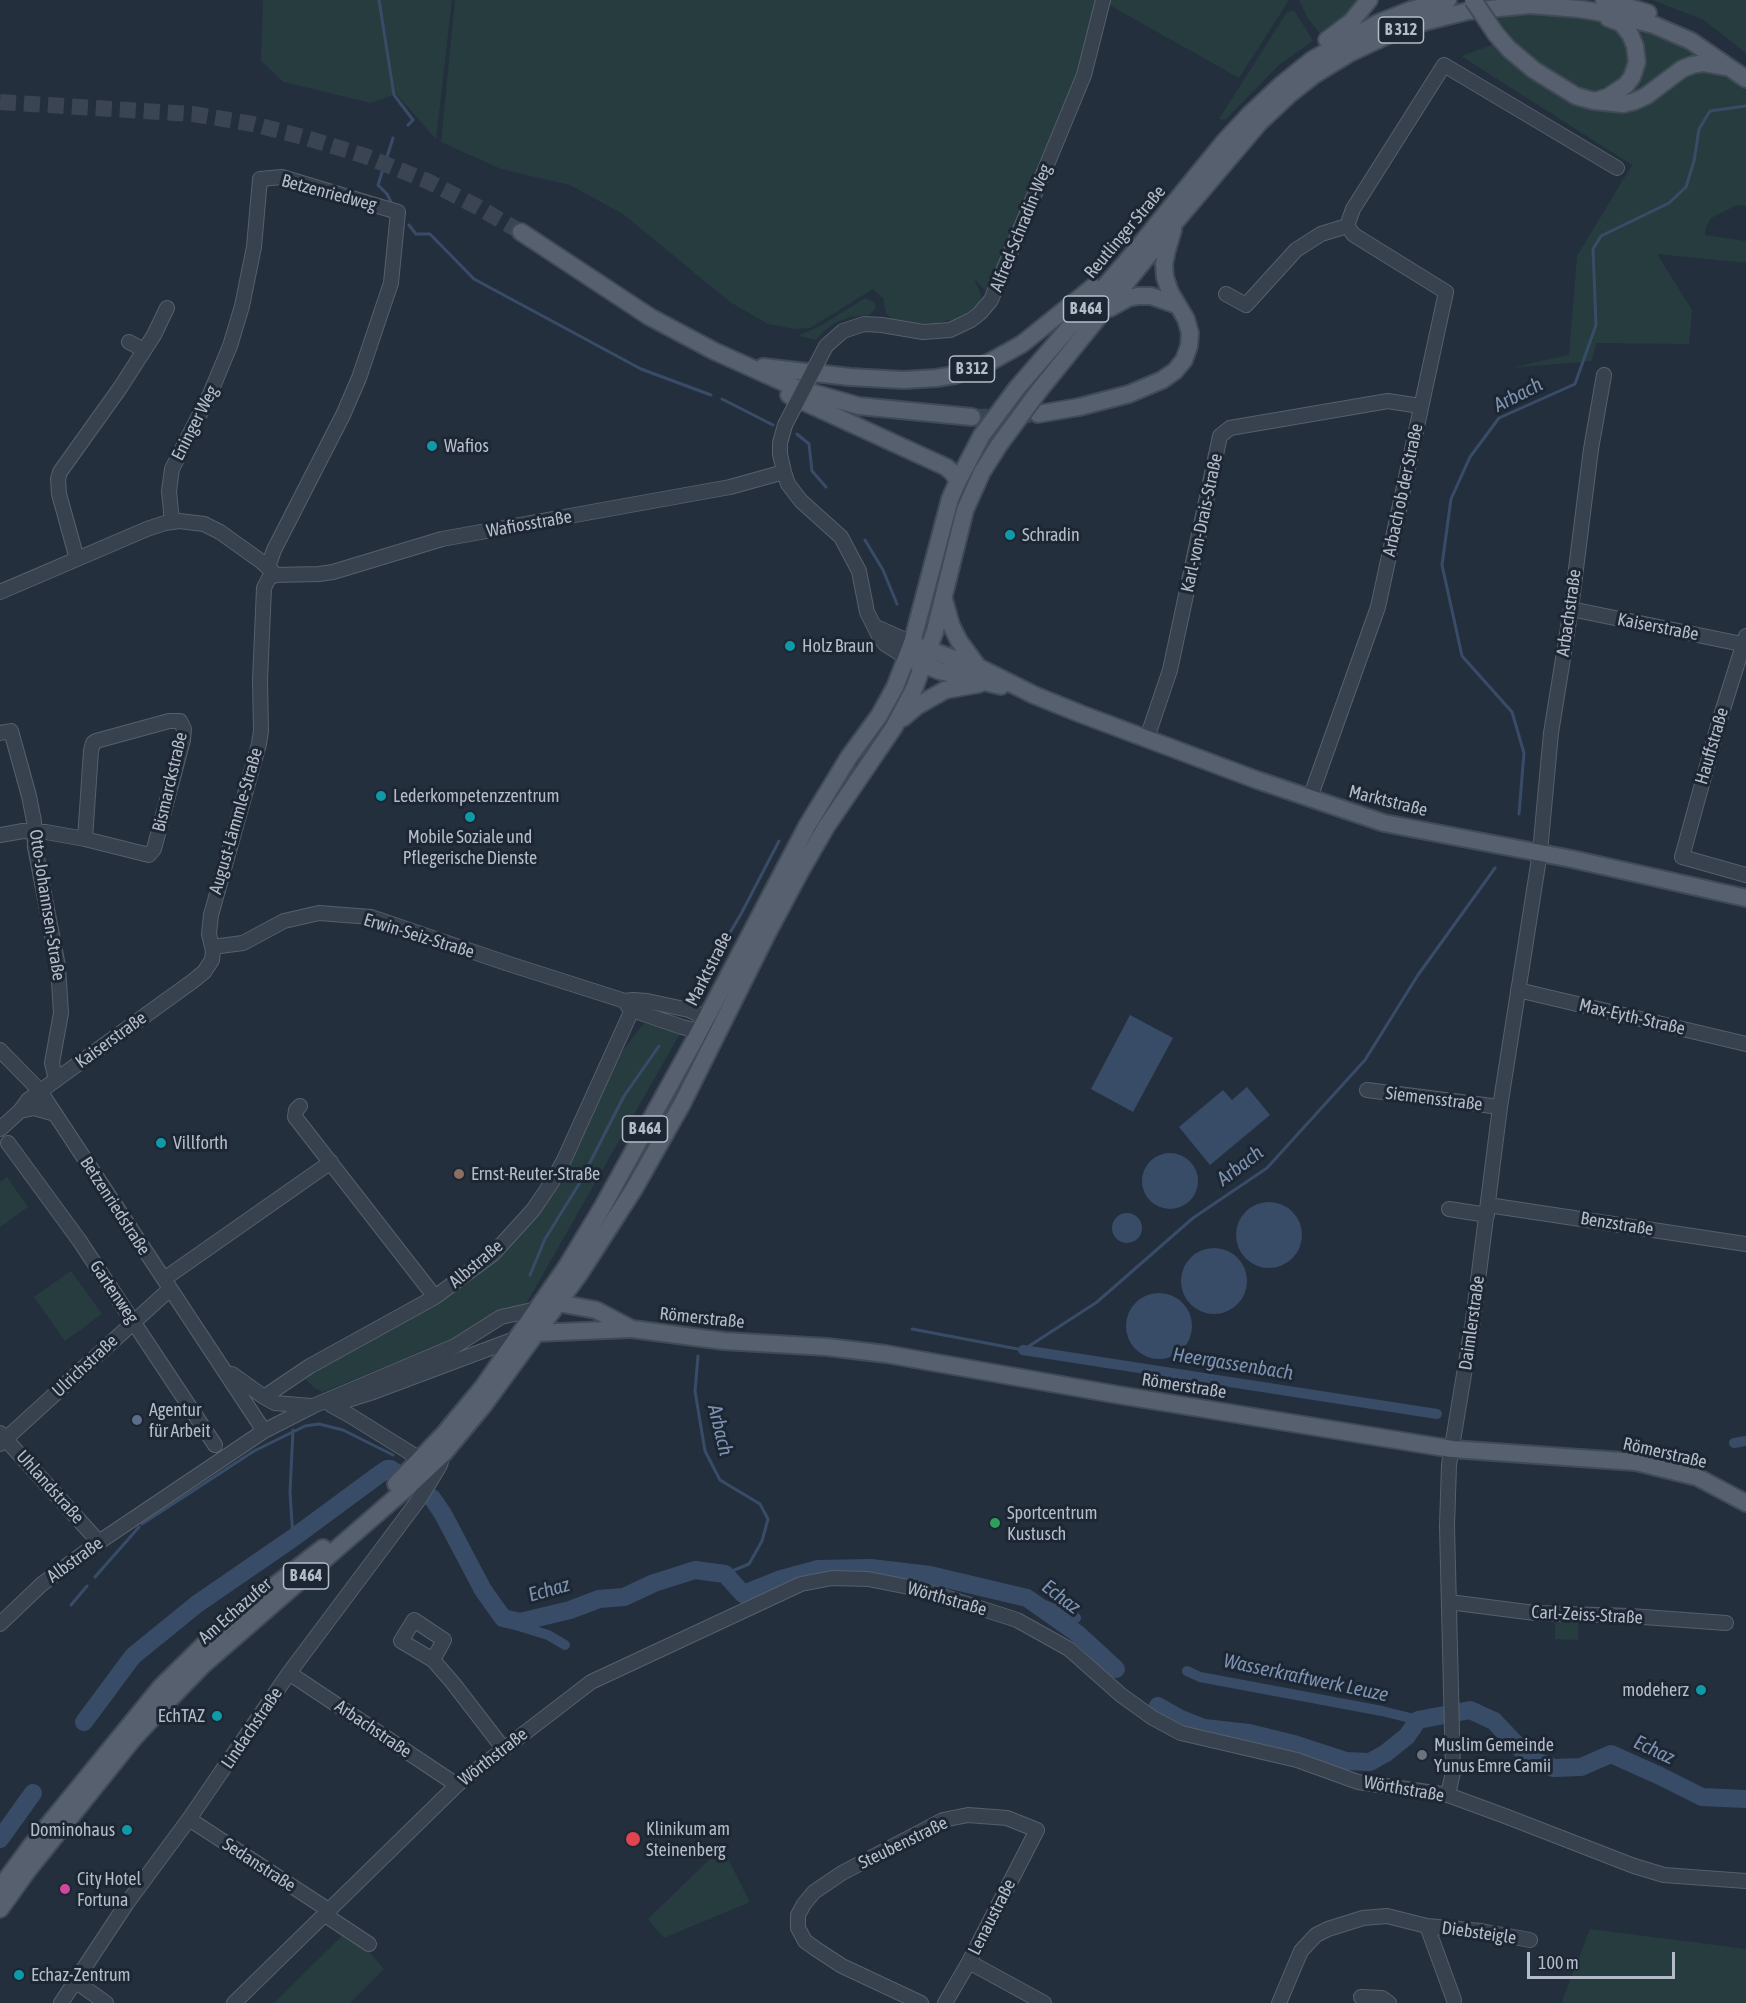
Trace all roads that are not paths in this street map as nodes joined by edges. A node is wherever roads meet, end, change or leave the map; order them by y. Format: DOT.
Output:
graph roads {
  1 [pos="1103,0"];
  2 [pos="1370,0"];
  3 [pos="1448,0"];
  4 [pos="1473,0"];
  5 [pos="1624,3"];
  6 [pos="1599,6"];
  7 [pos="1313,68"];
  8 [pos="1742,72"];
  9 [pos="1594,101"];
  10 [pos="1617,168"];
  11 [pos="260,179"];
  12 [pos="398,212"];
  13 [pos="1176,220"];
  14 [pos="1347,226"];
  15 [pos="520,232"];
  16 [pos="1131,256"];
  17 [pos="1226,294"];
  18 [pos="1177,305"];
  19 [pos="167,308"];
  20 [pos="1104,311"];
  21 [pos="129,342"];
  22 [pos="144,350"];
  23 [pos="739,363"];
  24 [pos="778,370"];
  25 [pos="1604,375"];
  26 [pos="1420,406"];
  27 [pos="904,411"];
  28 [pos="1038,414"];
  29 [pos="972,417"];
  30 [pos="784,472"];
  31 [pos="958,481"];
  32 [pos="172,522"];
  33 [pos="77,559"];
  34 [pos="271,571"];
  35 [pos="0,592"];
  36 [pos="944,599"];
  37 [pos="1570,609"];
  38 [pos="1745,642"];
  39 [pos="910,650"];
  40 [pos="927,658"];
  41 [pos="978,667"];
  42 [pos="988,682"];
  43 [pos="1034,694"];
  44 [pos="894,727"];
  45 [pos="6,732"];
  46 [pos="1147,738"];
  47 [pos="1310,798"];
  48 [pos="34,831"];
  49 [pos="0,835"];
  50 [pos="86,839"];
  51 [pos="1540,852"];
  52 [pos="1746,875"];
  53 [pos="1746,898"];
  54 [pos="212,947"];
  55 [pos="204,972"];
  56 [pos="1518,990"];
  57 [pos="628,1006"];
  58 [pos="702,1025"];
  59 [pos="718,1034"];
  60 [pos="1746,1044"];
  61 [pos="0,1050"];
  62 [pos="56,1080"];
  63 [pos="40,1090"];
  64 [pos="1367,1090"];
  65 [pos="300,1106"];
  66 [pos="1500,1107"];
  67 [pos="20,1111"];
  68 [pos="55,1114"];
  69 [pos="0,1129"];
  70 [pos="8,1143"];
  71 [pos="332,1162"];
  72 [pos="1449,1209"];
  73 [pos="1488,1210"];
  74 [pos="1746,1244"];
  75 [pos="580,1273"];
  76 [pos="167,1284"];
  77 [pos="435,1297"];
  78 [pos="558,1304"];
  79 [pos="596,1310"];
  80 [pos="611,1318"];
  81 [pos="134,1322"];
  82 [pos="532,1326"];
  83 [pos="632,1329"];
  84 [pos="562,1332"];
  85 [pos="519,1356"];
  86 [pos="224,1368"];
  87 [pos="264,1397"];
  88 [pos="355,1399"];
  89 [pos="331,1405"];
  90 [pos="313,1406"];
  91 [pos="351,1416"];
  92 [pos="270,1427"];
  93 [pos="2,1438"];
  94 [pos="215,1446"];
  95 [pos="1452,1449"];
  96 [pos="422,1469"];
  97 [pos="410,1489"];
  98 [pos="1746,1503"];
  99 [pos="99,1542"];
  100 [pos="1449,1602"];
  101 [pos="1726,1623"];
  102 [pos="0,1624"];
  103 [pos="433,1660"];
  104 [pos="289,1673"];
  105 [pos="503,1748"];
  106 [pos="457,1785"];
  107 [pos="1448,1796"];
  108 [pos="189,1819"];
  109 [pos="1037,1830"];
  110 [pos="1746,1881"];
  111 [pos="0,1888"];
  112 [pos="0,1909"];
  113 [pos="327,1913"];
  114 [pos="1428,1926"];
  115 [pos="1530,1940"];
  116 [pos="369,1944"];
  117 [pos="969,1962"];
  118 [pos="75,1981"];
  119 [pos="1361,1997"];
  120 [pos="1454,2000"];
  121 [pos="61,2003"];
  122 [pos="106,2003"];
  123 [pos="234,2003"];
  124 [pos="921,2003"];
  125 [pos="945,2003"];
  126 [pos="1044,2003"];
  127 [pos="1279,2003"];
  128 [pos="1389,2003"];
  1 -- 30 [label="street, Alfred-Schradin-Weg, bridge"];
  2 -- 7 [label="main road, B 312"];
  3 -- 7 [label="main road, B 312"];
  4 -- 9 [label="main road, bridge"];
  5 -- 6 [label="main road, B 312"];
  5 -- 8 [label="main road, B 312"];
  6 -- 7 [label="main road, B 312"];
  6 -- 8 [label="main road, B 312"];
  6 -- 9 [label="main road, B 312"];
  7 -- 13 [label="main road, Reutlinger Straße / B 312"];
  7 -- 16 [label="main road, Reutlinger Straße / B 312"];
  8 -- 9 [label="main road"];
  10 -- 14 [label="street"];
  11 -- 12 [label="street, Betzenriedweg"];
  11 -- 32 [label="street, Eninger Weg"];
  12 -- 34 [label="street, August-Lämmle-Straße"];
  13 -- 18 [label="main road, B 312"];
  13 -- 20 [label="main road, Reutlinger Straße"];
  14 -- 17 [label="street"];
  14 -- 26 [label="street, Arbach ob der Straße"];
  15 -- 23 [label="main road, B 312"];
  16 -- 24 [label="main road, B 312"];
  16 -- 31 [label="main road, Reutlinger Straße / B 464, bridge"];
  18 -- 20 [label="main road"];
  18 -- 28 [label="main road, B 312"];
  19 -- 22 [label="street"];
  20 -- 36 [label="main road, Reutlinger Straße / B 464, bridge"];
  21 -- 22 [label="street"];
  22 -- 33 [label="street"];
  23 -- 24 [label="main road, B 312"];
  23 -- 27 [label="main road, B 312"];
  23 -- 31 [label="main road, B 312"];
  24 -- 27 [label="main road, B 312"];
  25 -- 37 [label="street, Arbachstraße"];
  26 -- 46 [label="street, Karl-von-Drais-Straße"];
  26 -- 47 [label="street, Arbach ob der Straße"];
  27 -- 29 [label="main road, B 312"];
  30 -- 34 [label="street, Wafiosstraße"];
  30 -- 39 [label="street"];
  31 -- 39 [label="main road, Reutlinger Straße / B 464"];
  32 -- 33 [label="street"];
  32 -- 34 [label="street"];
  33 -- 35 [label="street"];
  34 -- 54 [label="street, August-Lämmle-Straße"];
  36 -- 40 [label="main road, Reutlinger Straße / B 464"];
  36 -- 41 [label="main road"];
  37 -- 38 [label="street, Kaiserstraße"];
  37 -- 51 [label="street, Arbachstraße"];
  38 -- 52 [label="street, Hauffstraße"];
  39 -- 40 [label="main road"];
  39 -- 58 [label="main road, Marktstraße / B 464"];
  40 -- 41 [label="main road, Marktstraße"];
  40 -- 42 [label="main road, Marktstraße"];
  40 -- 44 [label="main road, Marktstraße / B 464"];
  41 -- 43 [label="main road, Marktstraße"];
  42 -- 43 [label="main road, Marktstraße"];
  42 -- 44 [label="main road"];
  43 -- 46 [label="main road, Marktstraße"];
  44 -- 59 [label="main road, Marktstraße / B 464"];
  45 -- 48 [label="street, Otto-Johannsen-Straße"];
  46 -- 47 [label="main road, Marktstraße"];
  47 -- 51 [label="main road, Marktstraße"];
  48 -- 49 [label="street, Bismarckstraße"];
  48 -- 50 [label="street, Bismarckstraße"];
  48 -- 62 [label="street, Otto-Johannsen-Straße"];
  50 -- 50 [label="street, Bismarckstraße"];
  51 -- 53 [label="main road, Marktstraße"];
  51 -- 56 [label="street, Daimlerstraße"];
  54 -- 55 [label="street, August-Lämmle-Straße"];
  54 -- 57 [label="street, Erwin-Seiz-Straße"];
  55 -- 62 [label="street, Kaiserstraße"];
  56 -- 60 [label="street, Max-Eyth-Straße"];
  56 -- 66 [label="street, Daimlerstraße"];
  57 -- 58 [label="street, Erwin-Seiz-Straße"];
  57 -- 77 [label="street, Albstraße"];
  58 -- 59 [label="street, Erwin-Seiz-Straße"];
  58 -- 82 [label="main road, Marktstraße / B 464"];
  59 -- 75 [label="main road, Marktstraße / B 464"];
  61 -- 63 [label="street, Betzenriedstraße"];
  62 -- 63 [label="street, Kaiserstraße"];
  63 -- 67 [label="street, Kaiserstraße"];
  63 -- 68 [label="street, Betzenriedstraße"];
  64 -- 66 [label="street, Siemensstraße"];
  65 -- 71 [label="street"];
  66 -- 73 [label="street, Daimlerstraße"];
  67 -- 68 [label="street"];
  67 -- 69 [label="street, Kaiserstraße"];
  68 -- 76 [label="street, Betzenriedstraße"];
  70 -- 81 [label="street, Gartenweg"];
  71 -- 76 [label="street, Ulrichstraße"];
  71 -- 77 [label="street"];
  72 -- 73 [label="street, Benzstraße"];
  73 -- 74 [label="street, Benzstraße"];
  73 -- 95 [label="street, Daimlerstraße"];
  75 -- 78 [label="main road, Marktstraße / B 464"];
  75 -- 79 [label="main road"];
  76 -- 81 [label="street, Ulrichstraße"];
  76 -- 86 [label="street, Betzenriedstraße"];
  77 -- 87 [label="street, Albstraße"];
  78 -- 79 [label="main road, Römerstraße"];
  78 -- 82 [label="main road, Am Echazufer / B 464"];
  79 -- 80 [label="main road, Römerstraße"];
  80 -- 82 [label="main road, Römerstraße"];
  80 -- 83 [label="main road, Römerstraße"];
  81 -- 93 [label="street, Ulrichstraße"];
  81 -- 94 [label="street, Gartenweg"];
  82 -- 84 [label="main road"];
  82 -- 85 [label="main road, Am Echazufer / B 464"];
  82 -- 88 [label="street, Albstraße"];
  82 -- 90 [label="street, Albstraße"];
  82 -- 96 [label="main road, Am Echazufer / B 464"];
  83 -- 84 [label="main road"];
  83 -- 95 [label="main road, Römerstraße"];
  84 -- 85 [label="main road"];
  85 -- 96 [label="main road, Am Echazufer / B 464"];
  86 -- 87 [label="street, Betzenriedstraße"];
  86 -- 92 [label="street, Betzenriedstraße"];
  87 -- 90 [label="street, Albstraße"];
  88 -- 89 [label="street, Albstraße"];
  88 -- 91 [label="street"];
  89 -- 91 [label="street"];
  89 -- 92 [label="street, Albstraße"];
  90 -- 92 [label="street, Albstraße"];
  91 -- 96 [label="street"];
  92 -- 99 [label="street, Albstraße"];
  93 -- 99 [label="street, Uhlandstraße"];
  95 -- 98 [label="main road, Römerstraße"];
  95 -- 100 [label="street, Daimlerstraße"];
  96 -- 97 [label="main road, Am Echazufer / B 464"];
  97 -- 104 [label="street, Lindachstraße"];
  97 -- 111 [label="main road, Am Echazufer / B 464"];
  97 -- 112 [label="main road, Am Echazufer / B 464"];
  99 -- 102 [label="street, Albstraße"];
  100 -- 101 [label="street, Carl-Zeiss-Straße"];
  100 -- 107 [label="street, Daimlerstraße"];
  103 -- 105 [label="street"];
  104 -- 106 [label="street, Arbachstraße"];
  104 -- 108 [label="street, Lindachstraße"];
  105 -- 106 [label="street, Wörthstraße"];
  105 -- 107 [label="street, Wörthstraße"];
  106 -- 113 [label="street, Wörthstraße"];
  107 -- 110 [label="street, Wörthstraße"];
  108 -- 113 [label="street, Sedanstraße"];
  108 -- 118 [label="street, Lindachstraße"];
  109 -- 117 [label="street, Lenaustraße"];
  109 -- 124 [label="street, Steubenstraße"];
  113 -- 116 [label="street, Sedanstraße"];
  113 -- 123 [label="street, Wörthstraße"];
  114 -- 115 [label="street, Diebsteigle"];
  114 -- 120 [label="street, Diebsteigle"];
  114 -- 127 [label="street, Diebsteigle"];
  117 -- 125 [label="street, Lenaustraße"];
  117 -- 126 [label="street"];
  118 -- 121 [label="street, Lindachstraße"];
  118 -- 122 [label="street"];
  119 -- 128 [label="street"];
}
